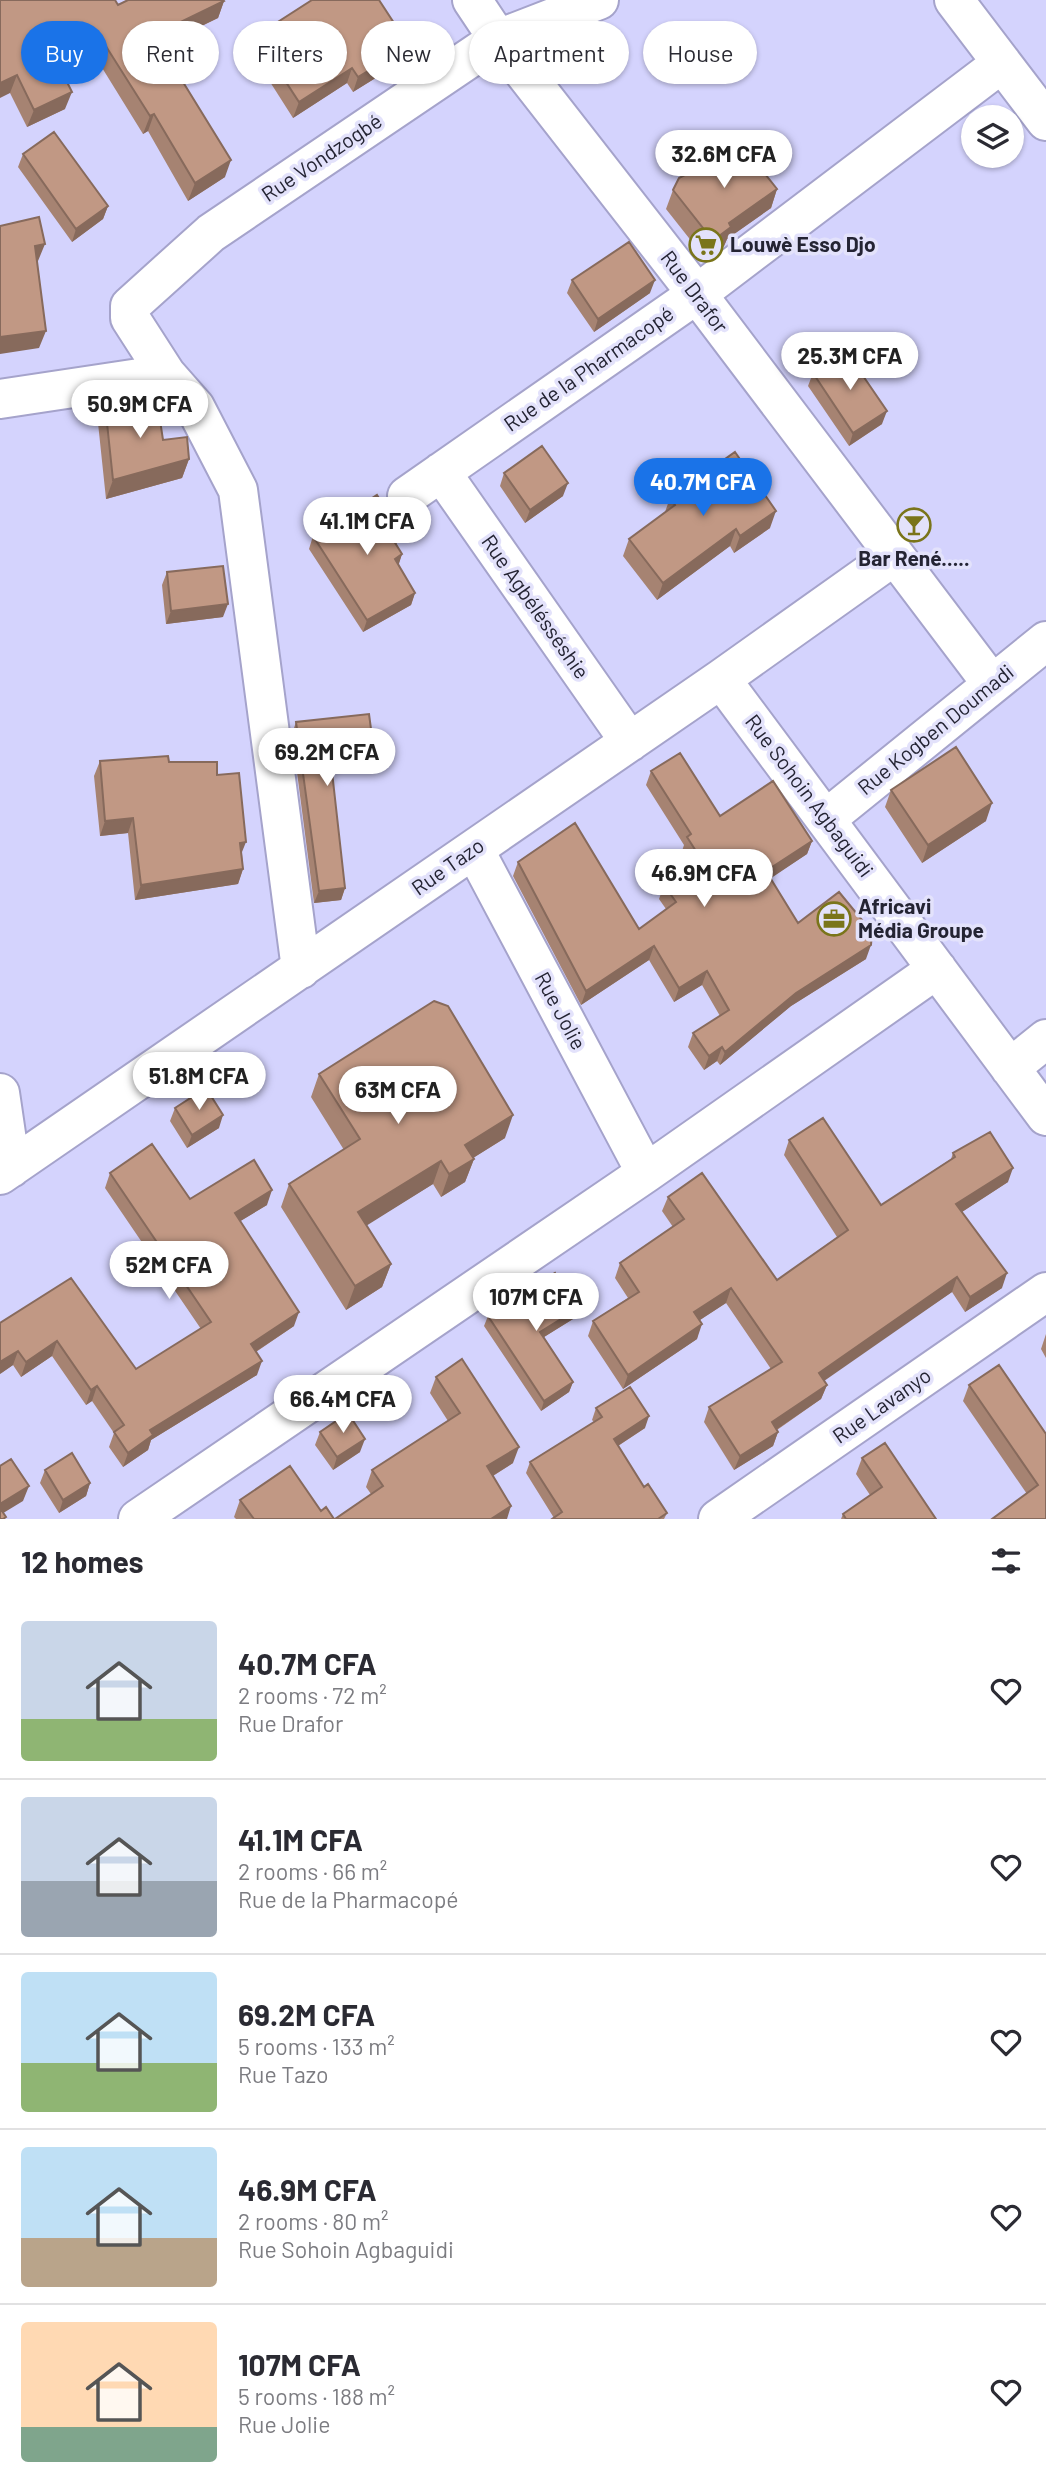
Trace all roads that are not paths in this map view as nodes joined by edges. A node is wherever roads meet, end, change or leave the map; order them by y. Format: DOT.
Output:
graph roads {
  1 [pos="472,0"];
  2 [pos="599,0"];
  3 [pos="954,0"];
  4 [pos="486,21"];
  5 [pos="545,21"];
  6 [pos="469,59"];
  7 [pos="1002,63"];
  8 [pos="533,84"];
  9 [pos="1046,121"];
  10 [pos="696,294"];
  11 [pos="166,374"];
  12 [pos="0,399"];
  13 [pos="441,472"];
  14 [pos="407,496"];
  15 [pos="894,556"];
  16 [pos="1046,641"];
  17 [pos="722,679"];
  18 [pos="992,684"];
  19 [pos="630,742"];
  20 [pos="826,820"];
  21 [pos="474,849"];
  22 [pos="301,969"];
  23 [pos="937,970"];
  24 [pos="1046,1039"];
  25 [pos="1010,1068"];
  26 [pos="0,1093"];
  27 [pos="1046,1116"];
  28 [pos="5,1172"];
  29 [pos="646,1173"];
  30 [pos="1046,1292"];
  31 [pos="138,1519"];
  32 [pos="718,1519"];
  1 -- 4 [label="street, Rue Drafor"];
  2 -- 5 [label="street, Rue Vondzogbé"];
  3 -- 7 [label="street"];
  6 -- 11 [label="street, Rue Vondzogbé"];
  7 -- 9 [label="street"];
  7 -- 10 [label="street, Rue de la Pharmacopé"];
  8 -- 10 [label="street, Rue Drafor"];
  10 -- 13 [label="street, Rue de la Pharmacopé"];
  10 -- 15 [label="street, Rue Drafor"];
  11 -- 12 [label="street"];
  11 -- 22 [label="street, Rue Vondzogbé"];
  13 -- 14 [label="street, Rue de la Pharmacopé"];
  13 -- 19 [label="street, Rue Agbélésséshie"];
  15 -- 17 [label="street, Rue Tazo"];
  15 -- 18 [label="street, Rue Drafor"];
  16 -- 18 [label="street, Rue Kogben Doumadi"];
  17 -- 19 [label="street, Rue Tazo"];
  17 -- 20 [label="street, Rue Sohoin Agbaguidi"];
  18 -- 20 [label="street, Rue Kogben Doumadi"];
  19 -- 21 [label="street, Rue Tazo"];
  20 -- 23 [label="street, Rue Sohoin Agbaguidi"];
  21 -- 22 [label="street, Rue Tazo"];
  21 -- 29 [label="street, Rue Jolie"];
  22 -- 28 [label="street, Rue Tazo"];
  23 -- 25 [label="street, Rue Sohoin Agbaguidi"];
  23 -- 29 [label="street"];
  24 -- 25 [label="street"];
  25 -- 27 [label="street, Rue Sohoin Agbaguidi"];
  26 -- 28 [label="street"];
  29 -- 31 [label="street"];
  30 -- 32 [label="street, Rue Lavanyo"];
}
